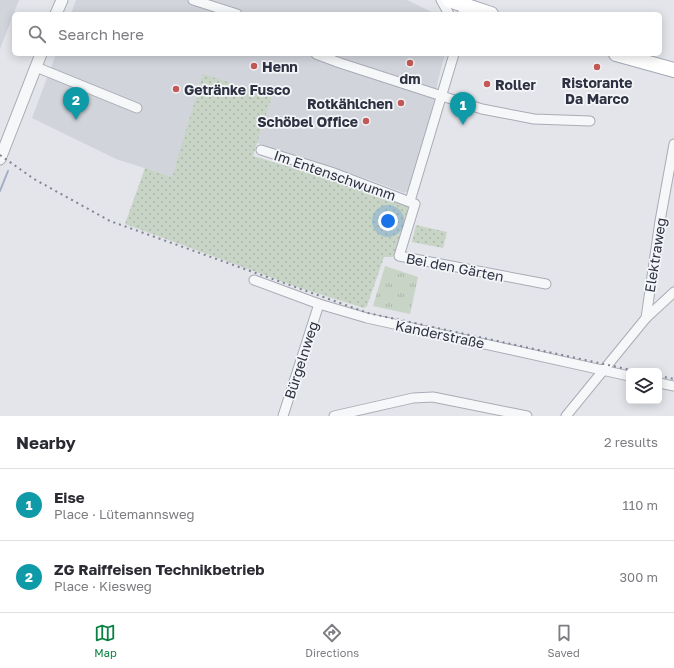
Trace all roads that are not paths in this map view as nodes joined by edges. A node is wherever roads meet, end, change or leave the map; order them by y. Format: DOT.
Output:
graph roads {
  1 [pos="62,0"];
  2 [pos="193,0"];
  3 [pos="441,0"];
  4 [pos="449,0"];
  5 [pos="57,12"];
  6 [pos="230,12"];
  7 [pos="448,12"];
  8 [pos="468,12"];
  9 [pos="40,56"];
  10 [pos="322,56"];
  11 [pos="453,56"];
  12 [pos="623,56"];
  13 [pos="36,67"];
  14 [pos="674,70"];
  15 [pos="442,95"];
  16 [pos="137,108"];
  17 [pos="590,121"];
  18 [pos="674,144"];
  19 [pos="261,150"];
  20 [pos="0,159"];
  21 [pos="410,201"];
  22 [pos="254,280"];
  23 [pos="546,284"];
  24 [pos="674,292"];
  25 [pos="319,304"];
  26 [pos="646,318"];
  27 [pos="602,370"];
  28 [pos="626,375"];
  29 [pos="662,384"];
  30 [pos="674,386"];
  31 [pos="283,416"];
  32 [pos="334,416"];
  33 [pos="527,416"];
  34 [pos="566,416"];
  1 -- 5 [label="street"];
  2 -- 6 [label="street"];
  3 -- 7 [label="street"];
  4 -- 8 [label="main road"];
  9 -- 13 [label="street"];
  10 -- 15 [label="street"];
  11 -- 15 [label="street"];
  12 -- 14 [label="main road"];
  13 -- 16 [label="street"];
  13 -- 20 [label="street"];
  15 -- 17 [label="street"];
  15 -- 21 [label="street"];
  18 -- 26 [label="street, Elektraweg"];
  19 -- 21 [label="street, Im Entenschwumm"];
  21 -- 23 [label="street, Bei den Gärten"];
  22 -- 25 [label="street, Kanderstraße"];
  24 -- 26 [label="street"];
  25 -- 27 [label="street, Kanderstraße"];
  25 -- 31 [label="street, Bürgelnweg"];
  26 -- 27 [label="street"];
  27 -- 28 [label="street, Kanderstraße"];
  27 -- 34 [label="street"];
  29 -- 30 [label="street"];
  32 -- 33 [label="street"];
}
